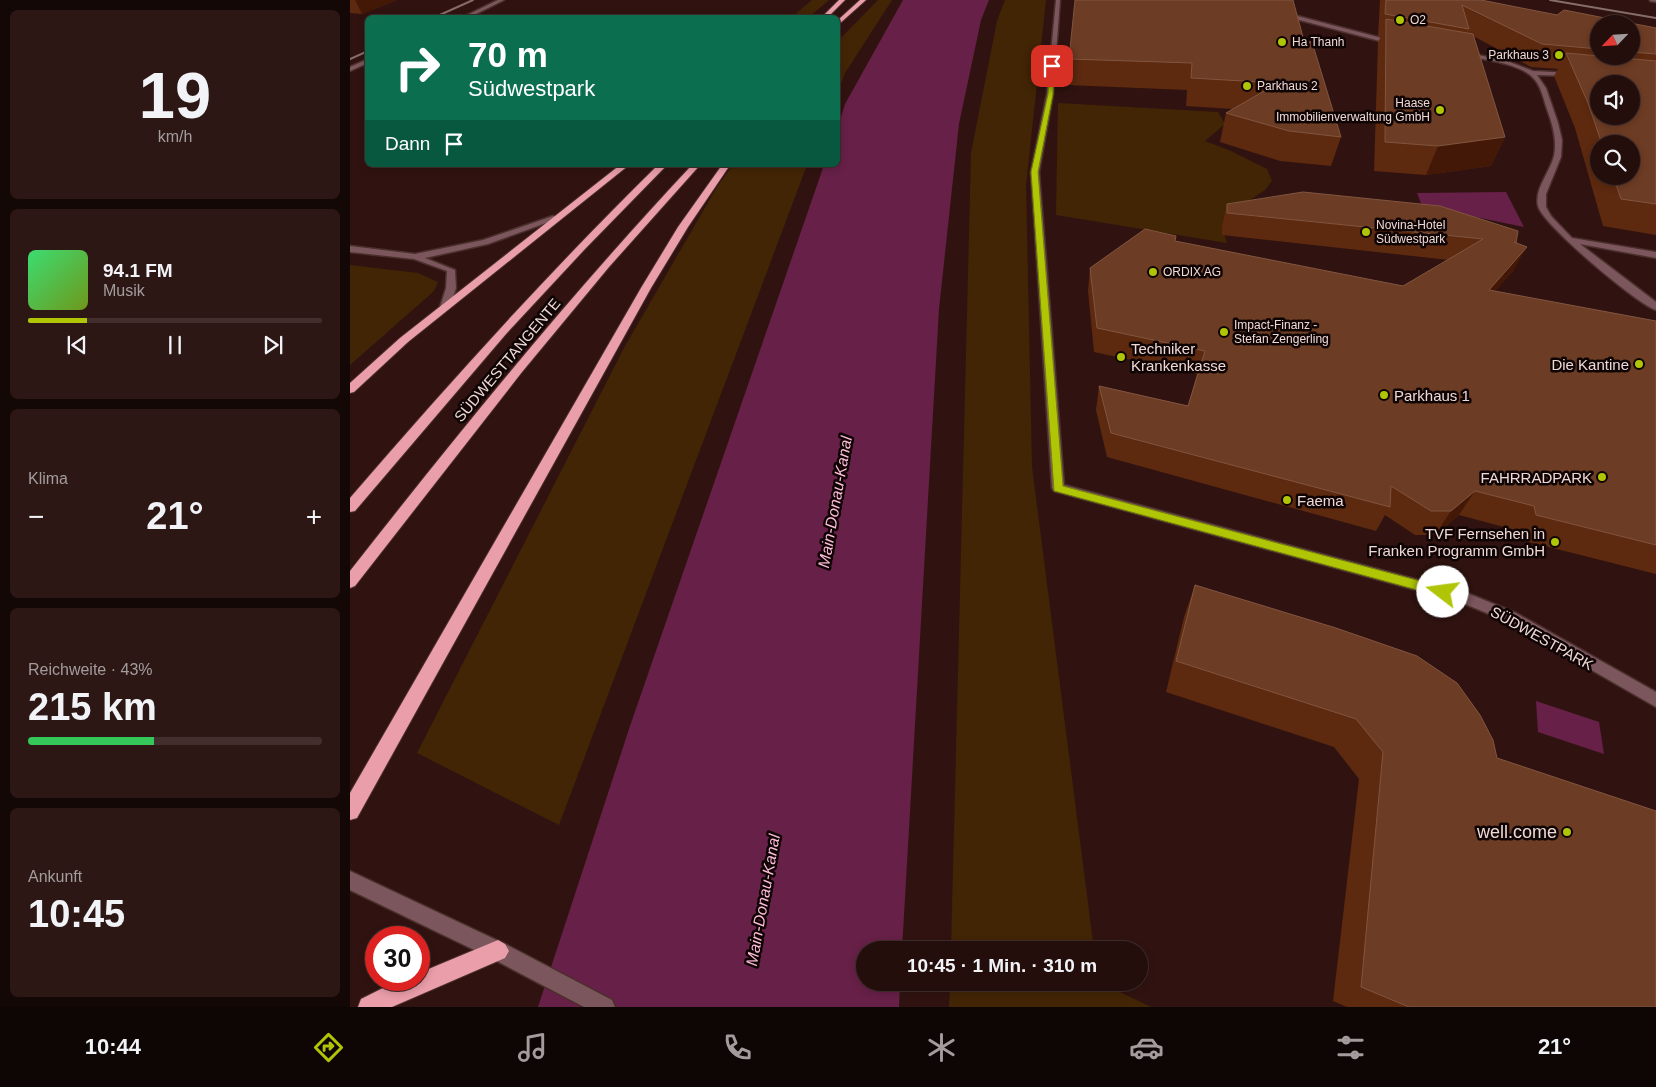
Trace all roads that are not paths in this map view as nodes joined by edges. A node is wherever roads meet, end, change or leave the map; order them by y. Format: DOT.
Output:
graph roads {
  1 [pos="502,0"];
  2 [pos="842,0"];
  3 [pos="862,0"];
  4 [pos="1058,0"];
  5 [pos="1652,0"];
  6 [pos="1656,1"];
  7 [pos="1272,11"];
  8 [pos="470,15"];
  9 [pos="826,15"];
  10 [pos="840,21"];
  11 [pos="1404,44"];
  12 [pos="1452,52"];
  13 [pos="365,62"];
  14 [pos="350,69"];
  15 [pos="1529,72"];
  16 [pos="1582,75"];
  17 [pos="622,167"];
  18 [pos="661,167"];
  19 [pos="694,167"];
  20 [pos="725,167"];
  21 [pos="556,218"];
  22 [pos="1570,240"];
  23 [pos="350,249"];
  24 [pos="1656,255"];
  25 [pos="415,257"];
  26 [pos="1656,306"];
  27 [pos="445,307"];
  28 [pos="350,389"];
  29 [pos="350,507"];
  30 [pos="350,582"];
  31 [pos="1656,700"];
  32 [pos="350,811"];
  33 [pos="350,880"];
  34 [pos="498,952"];
  35 [pos="369,1007"];
  36 [pos="605,1007"];
  1 -- 8 [label="street"];
  2 -- 9 [label="highway"];
  3 -- 10 [label="highway"];
  4 -- 31 [label="street, SÜDWESTPARK"];
  5 -- 6 [label="street"];
  7 -- 11 [label="street"];
  12 -- 15 [label="street"];
  13 -- 14 [label="street"];
  15 -- 16 [label="street"];
  15 -- 22 [label="street"];
  17 -- 21 [label="highway"];
  18 -- 29 [label="highway, SÜDWESTTANGENTE"];
  19 -- 30 [label="highway, SÜDWESTTANGENTE"];
  20 -- 32 [label="highway"];
  21 -- 25 [label="street"];
  21 -- 27 [label="highway"];
  22 -- 24 [label="street"];
  22 -- 26 [label="street"];
  23 -- 25 [label="street"];
  25 -- 27 [label="street"];
  27 -- 28 [label="highway"];
  33 -- 34 [label="street"];
  34 -- 35 [label="highway"];
  34 -- 36 [label="street"];
}
